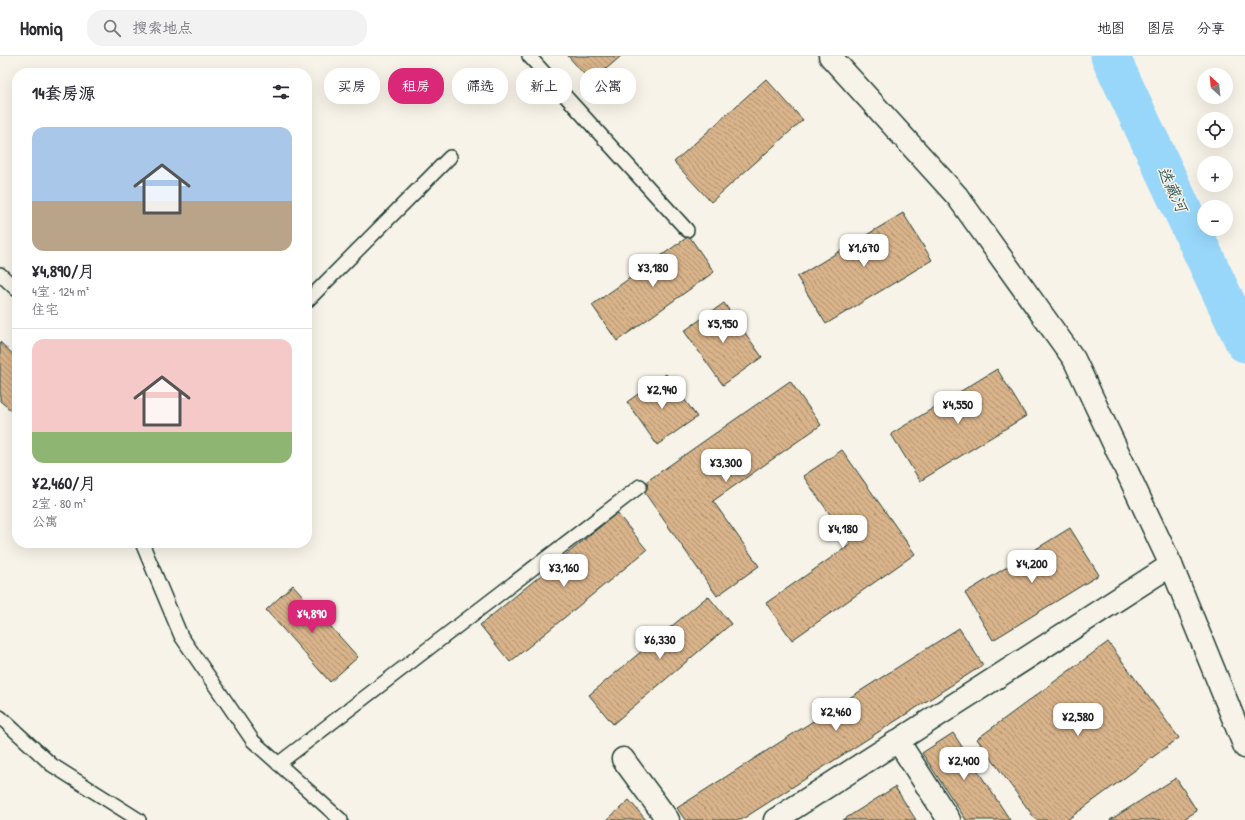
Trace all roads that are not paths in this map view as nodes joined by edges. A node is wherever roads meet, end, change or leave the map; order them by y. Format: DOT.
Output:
graph roads {
  1 [pos="529,56"];
  2 [pos="830,56"];
  3 [pos="450,157"];
  4 [pos="687,230"];
  5 [pos="0,274"];
  6 [pos="12,285"];
  7 [pos="312,296"];
  8 [pos="640,486"];
  9 [pos="144,548"];
  10 [pos="1171,564"];
  11 [pos="0,717"];
  12 [pos="898,741"];
  13 [pos="1245,747"];
  14 [pos="623,759"];
  15 [pos="278,764"];
  16 [pos="139,820"];
  17 [pos="340,820"];
  18 [pos="668,820"];
  19 [pos="775,820"];
  20 [pos="949,820"];
  1 -- 4 [label="lane"];
  2 -- 10 [label="street"];
  3 -- 7 [label="lane"];
  5 -- 6 [label="lane"];
  8 -- 15 [label="lane"];
  9 -- 15 [label="lane"];
  10 -- 12 [label="street"];
  10 -- 13 [label="street"];
  11 -- 16 [label="lane"];
  12 -- 19 [label="street"];
  12 -- 20 [label="street"];
  14 -- 18 [label="street"];
  15 -- 17 [label="lane"];
}
